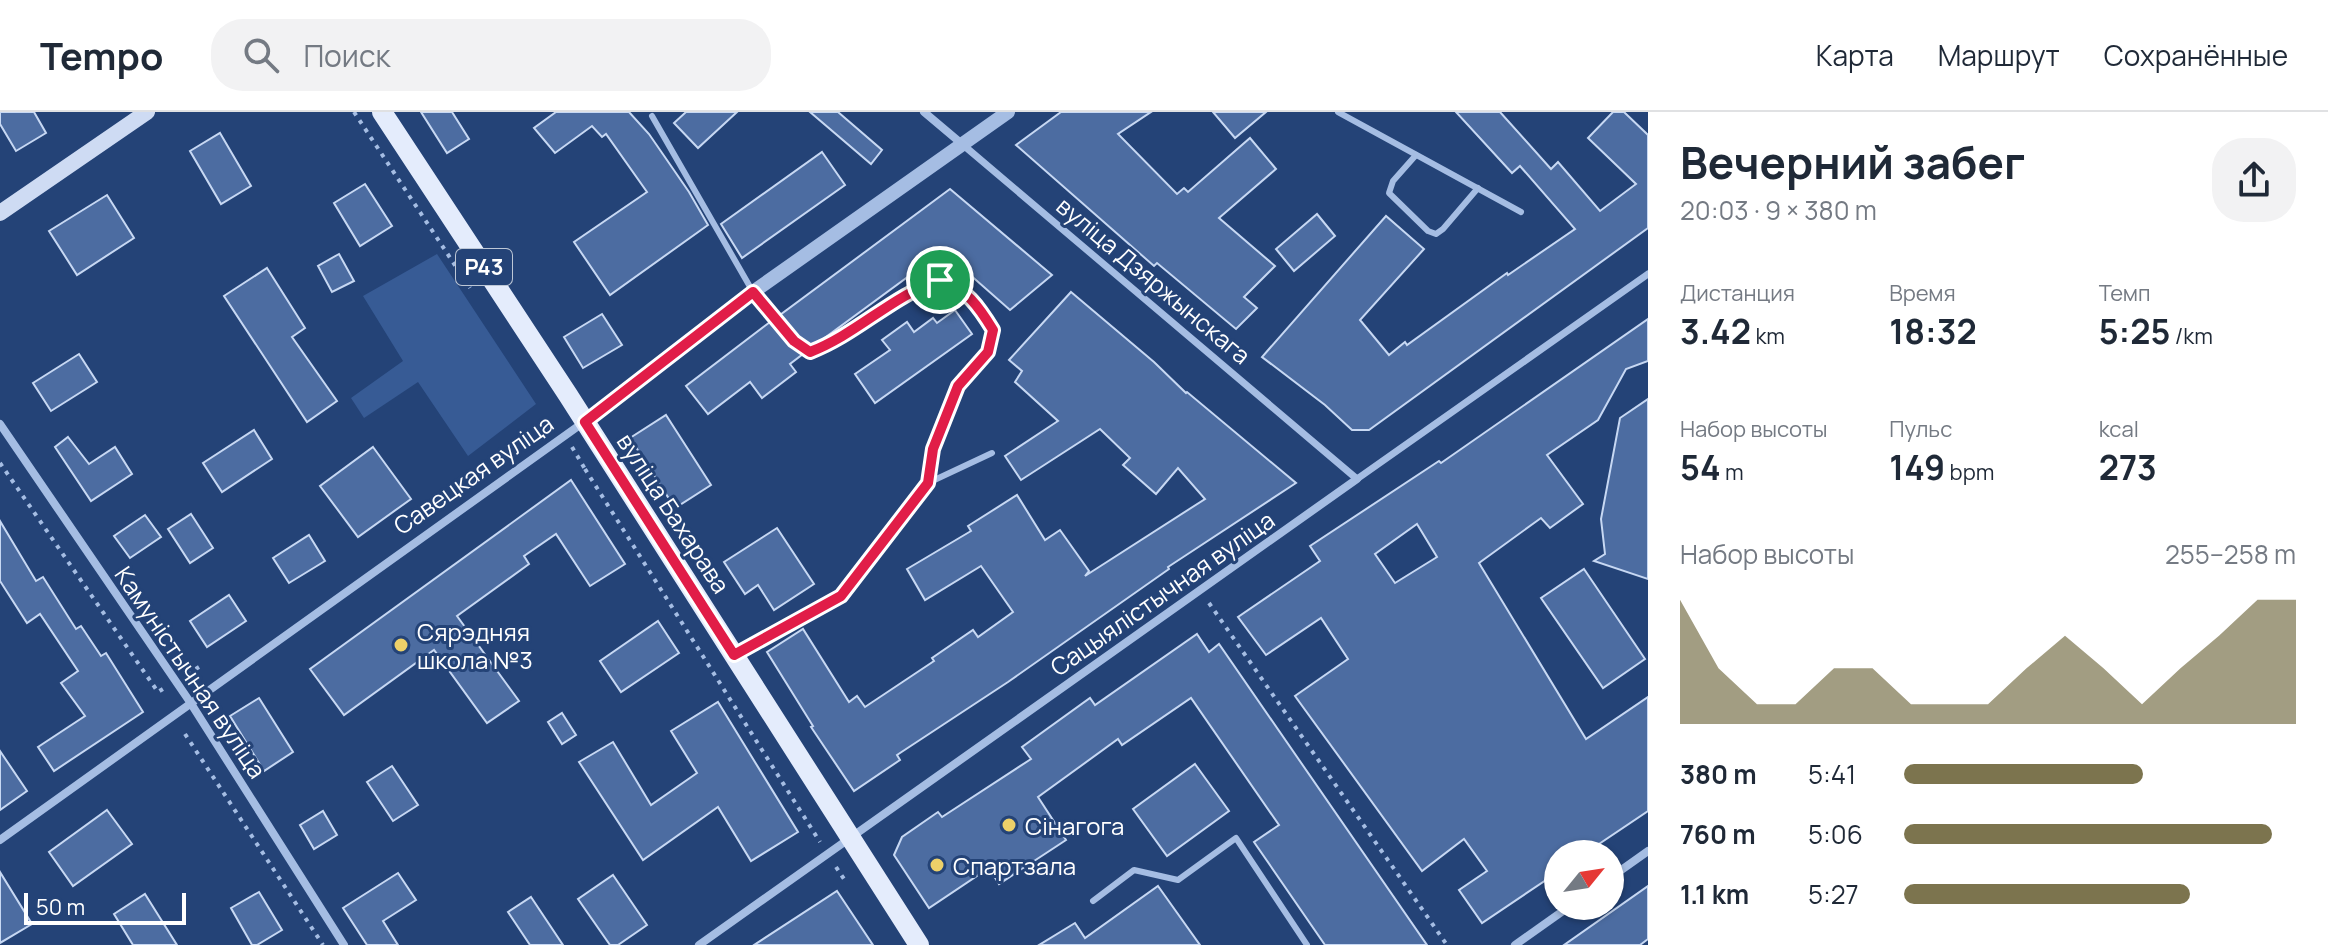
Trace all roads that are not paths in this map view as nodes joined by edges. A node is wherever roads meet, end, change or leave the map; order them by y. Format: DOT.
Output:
graph roads {
  1 [pos="147,112"];
  2 [pos="382,112"];
  3 [pos="924,112"];
  4 [pos="1008,112"];
  5 [pos="1338,112"];
  6 [pos="652,116"];
  7 [pos="962,144"];
  8 [pos="1416,155"];
  9 [pos="1478,188"];
  10 [pos="1521,212"];
  11 [pos="0,213"];
  12 [pos="1648,274"];
  13 [pos="753,292"];
  14 [pos="585,422"];
  15 [pos="0,424"];
  16 [pos="992,453"];
  17 [pos="1357,479"];
  18 [pos="928,483"];
  19 [pos="734,655"];
  20 [pos="190,702"];
  21 [pos="852,839"];
  22 [pos="0,840"];
  23 [pos="1648,851"];
  24 [pos="1624,868"];
  25 [pos="1093,901"];
  26 [pos="1550,920"];
  27 [pos="344,945"];
  28 [pos="699,945"];
  29 [pos="919,945"];
  30 [pos="1307,945"];
  31 [pos="1515,945"];
  1 -- 11 [label="main road"];
  2 -- 14 [label="main road, вуліца Бахарава / Р43"];
  3 -- 7 [label="street, вуліца Дзяржынскага"];
  4 -- 7 [label="street, Савецкая вуліца"];
  5 -- 8 [label="lane"];
  6 -- 13 [label="lane"];
  7 -- 13 [label="street, Савецкая вуліца"];
  7 -- 17 [label="street, вуліца Дзяржынскага"];
  8 -- 9 [label="lane"];
  8 -- 9 [label="lane"];
  9 -- 10 [label="lane"];
  12 -- 17 [label="street, Сацыялістычная вуліца"];
  13 -- 14 [label="street, Савецкая вуліца"];
  13 -- 18 [label="lane"];
  14 -- 19 [label="main road, вуліца Бахарава / Р43"];
  14 -- 20 [label="street, Савецкая вуліца"];
  15 -- 20 [label="street, Камуністычная вуліца"];
  16 -- 18 [label="lane"];
  17 -- 21 [label="street, Сацыялістычная вуліца"];
  18 -- 19 [label="lane"];
  19 -- 21 [label="main road, вуліца Бахарава / Р43"];
  20 -- 22 [label="street, Савецкая вуліца"];
  20 -- 27 [label="street, Камуністычная вуліца"];
  21 -- 28 [label="street, Сацыялістычная вуліца"];
  21 -- 29 [label="main road, вуліца Бахарава / Р43"];
  23 -- 24 [label="street"];
  25 -- 30 [label="lane"];
  26 -- 31 [label="street"];
}
